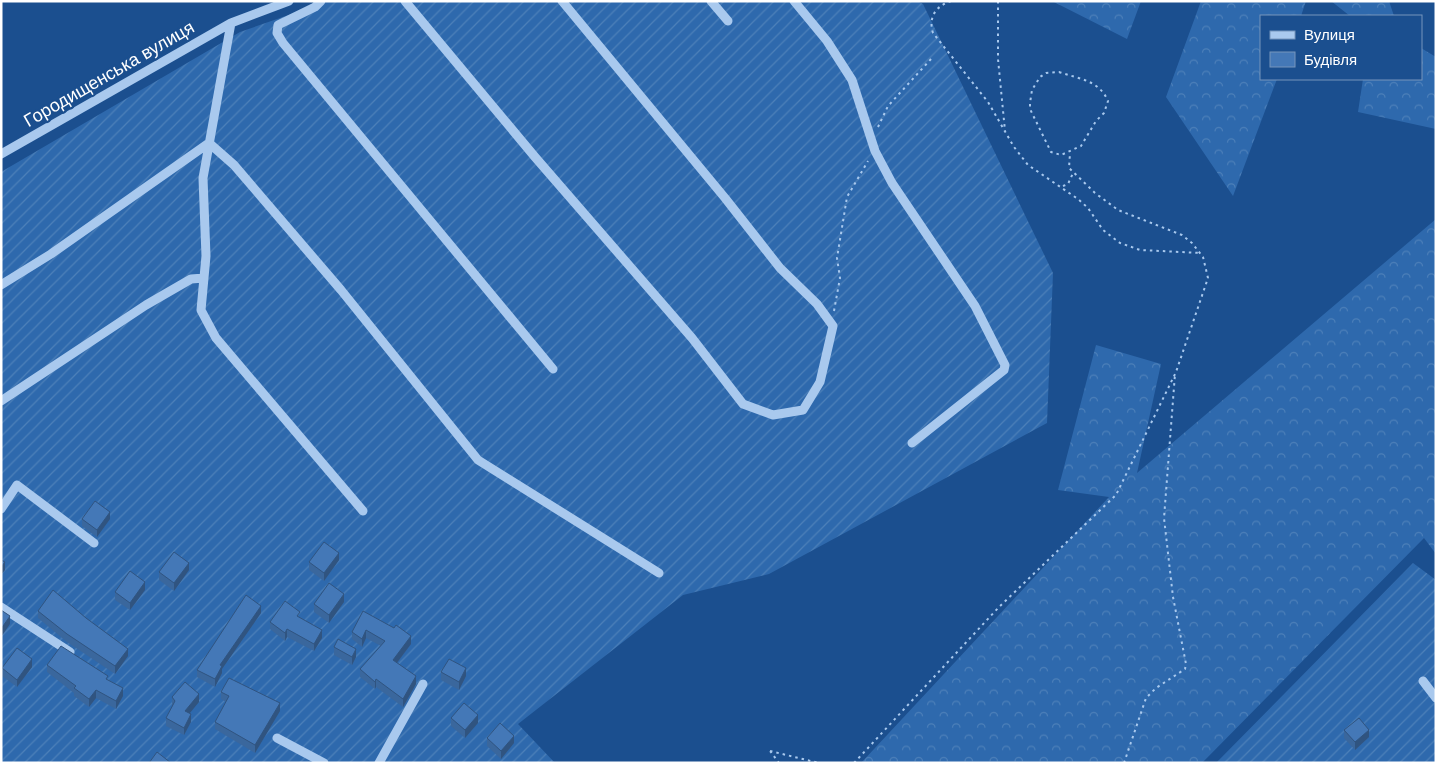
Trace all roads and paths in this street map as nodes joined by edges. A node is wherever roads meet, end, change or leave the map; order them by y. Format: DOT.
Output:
graph roads {
  1 [pos="289,1"];
  2 [pos="321,1"];
  3 [pos="405,1"];
  4 [pos="562,1"];
  5 [pos="711,1"];
  6 [pos="794,1"];
  7 [pos="951,1"];
  8 [pos="998,1"];
  9 [pos="728,21"];
  10 [pos="231,23"];
  11 [pos="931,59"];
  12 [pos="1005,132"];
  13 [pos="876,133"];
  14 [pos="209,143"];
  15 [pos="874,151"];
  16 [pos="1070,153"];
  17 [pos="1,154"];
  18 [pos="1073,173"];
  19 [pos="1061,187"];
  20 [pos="1200,253"];
  21 [pos="204,278"];
  22 [pos="1,285"];
  23 [pos="831,323"];
  24 [pos="553,369"];
  25 [pos="1176,372"];
  26 [pos="1,401"];
  27 [pos="912,443"];
  28 [pos="1,509"];
  29 [pos="363,511"];
  30 [pos="94,542"];
  31 [pos="659,573"];
  32 [pos="1,607"];
  33 [pos="80,659"];
  34 [pos="1423,681"];
  35 [pos="423,684"];
  36 [pos="1436,698"];
  37 [pos="277,738"];
  38 [pos="324,763"];
  39 [pos="379,763"];
  40 [pos="779,763"];
  41 [pos="819,763"];
  42 [pos="854,763"];
  43 [pos="1124,763"];
  1 -- 10 [label="street, Городищенська вулиця"];
  2 -- 24 [label="street"];
  3 -- 23 [label="street"];
  4 -- 23 [label="street"];
  5 -- 9 [label="street"];
  6 -- 15 [label="street"];
  7 -- 12 [label="path"];
  8 -- 12 [label="path"];
  10 -- 14 [label="street"];
  10 -- 17 [label="street, Городищенська вулиця"];
  11 -- 13 [label="path"];
  12 -- 19 [label="path"];
  14 -- 21 [label="street"];
  14 -- 22 [label="street"];
  14 -- 31 [label="street"];
  15 -- 23 [label="path"];
  15 -- 27 [label="street"];
  16 -- 16 [label="path"];
  16 -- 18 [label="path"];
  18 -- 19 [label="path"];
  18 -- 20 [label="path"];
  19 -- 20 [label="path"];
  20 -- 25 [label="path"];
  21 -- 26 [label="street"];
  21 -- 29 [label="street"];
  25 -- 42 [label="path"];
  25 -- 43 [label="path"];
  28 -- 30 [label="street"];
  32 -- 33 [label="street"];
  34 -- 36 [label="street"];
  35 -- 39 [label="street"];
  37 -- 38 [label="street"];
  40 -- 41 [label="path"];
}
